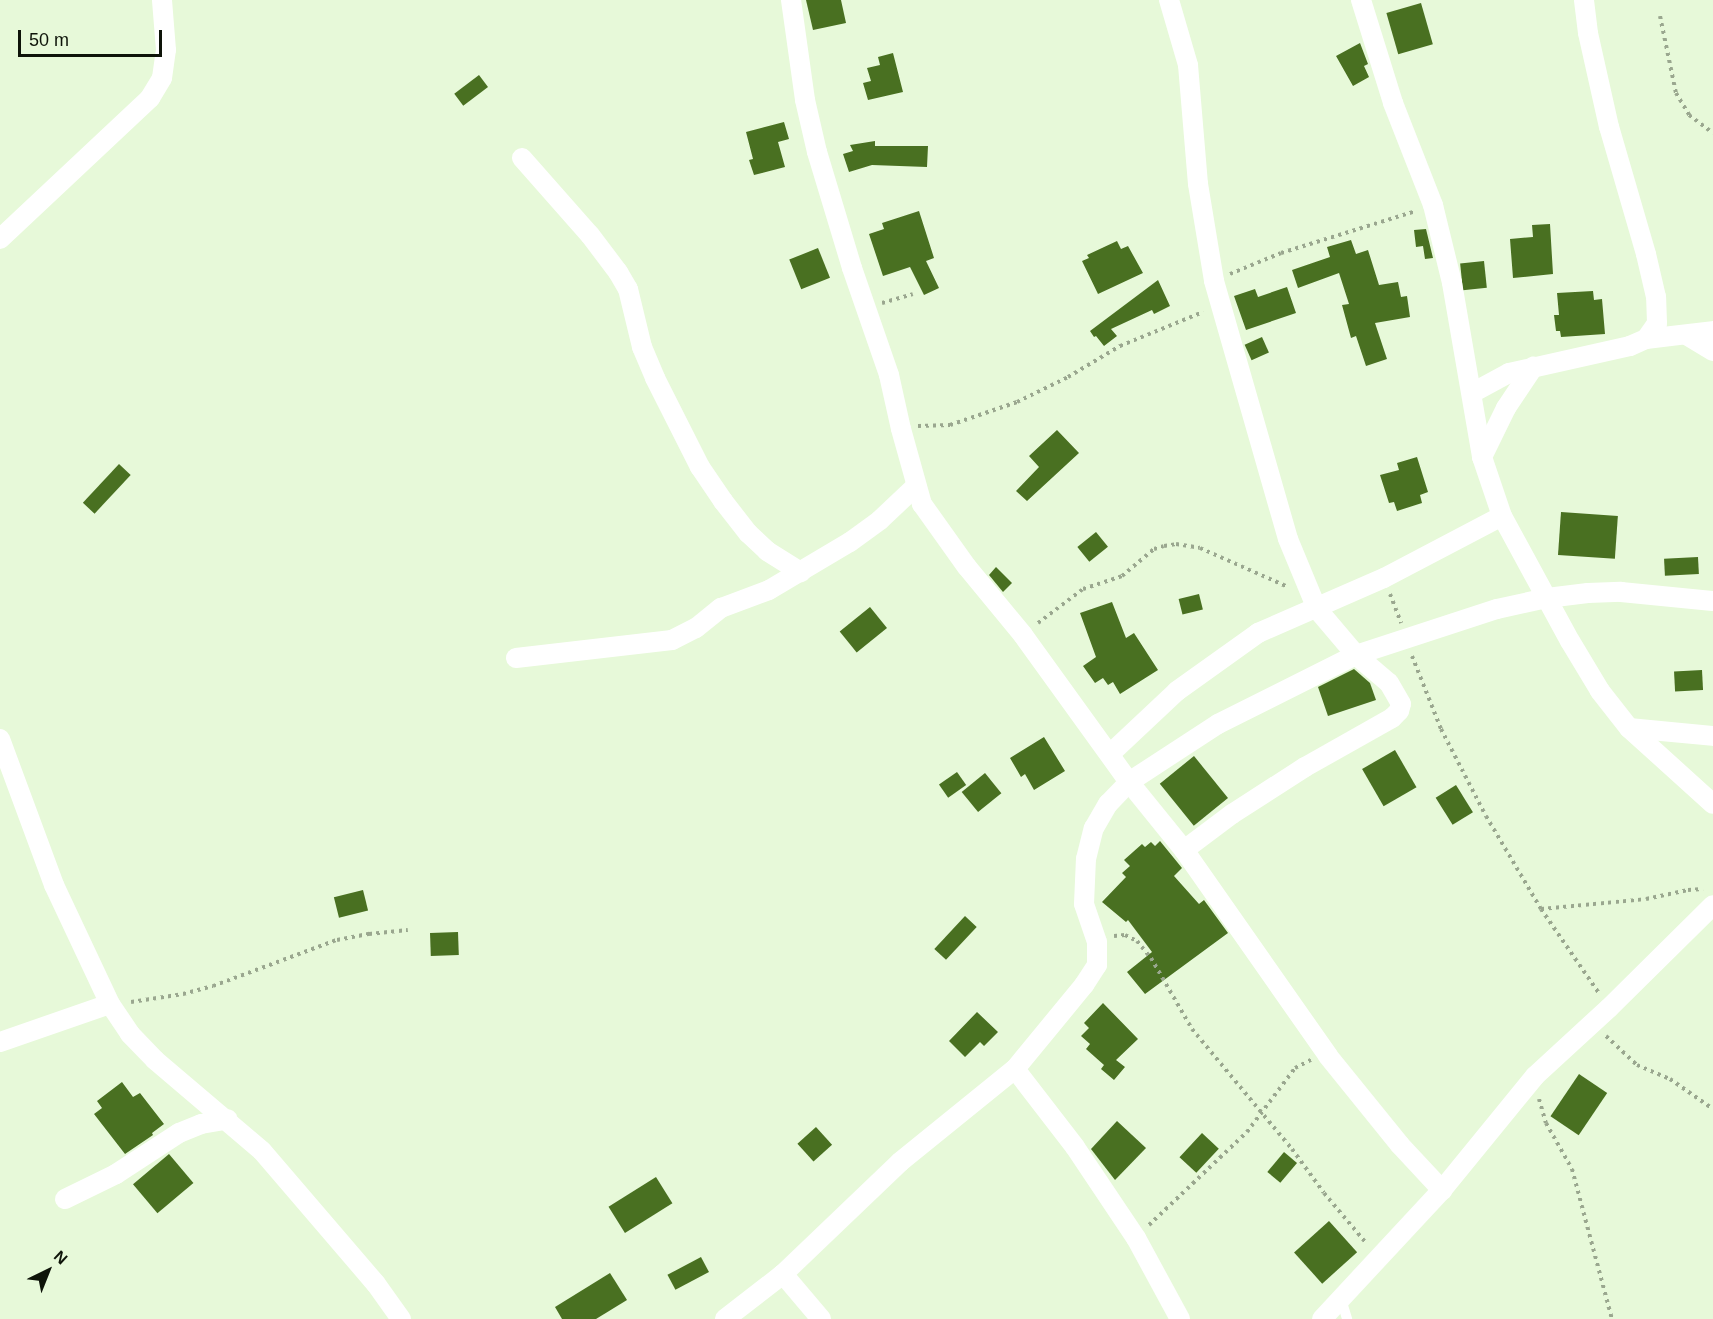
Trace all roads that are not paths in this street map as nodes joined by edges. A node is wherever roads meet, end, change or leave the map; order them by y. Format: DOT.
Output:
graph roads {
  1 [pos="162,0"];
  2 [pos="790,0"];
  3 [pos="1169,0"];
  4 [pos="1361,0"];
  5 [pos="1584,0"];
  6 [pos="522,158"];
  7 [pos="0,239"];
  8 [pos="1713,331"];
  9 [pos="1688,336"];
  10 [pos="1646,339"];
  11 [pos="1713,351"];
  12 [pos="1534,366"];
  13 [pos="1472,393"];
  14 [pos="1482,457"];
  15 [pos="915,487"];
  16 [pos="1502,516"];
  17 [pos="801,573"];
  18 [pos="1547,598"];
  19 [pos="1713,601"];
  20 [pos="1314,603"];
  21 [pos="1356,655"];
  22 [pos="516,658"];
  23 [pos="1629,728"];
  24 [pos="1713,736"];
  25 [pos="0,739"];
  26 [pos="1110,754"];
  27 [pos="1129,782"];
  28 [pos="1713,804"];
  29 [pos="1184,850"];
  30 [pos="1713,905"];
  31 [pos="110,1004"];
  32 [pos="0,1042"];
  33 [pos="1015,1069"];
  34 [pos="228,1119"];
  35 [pos="1442,1190"];
  36 [pos="65,1199"];
  37 [pos="783,1274"];
  38 [pos="1341,1299"];
  39 [pos="401,1319"];
  40 [pos="725,1319"];
  41 [pos="821,1319"];
  42 [pos="1180,1319"];
  43 [pos="1322,1319"];
  44 [pos="1347,1319"];
  1 -- 7 [label="street"];
  2 -- 15 [label="street"];
  3 -- 20 [label="street"];
  4 -- 13 [label="street"];
  5 -- 10 [label="street"];
  6 -- 17 [label="street"];
  8 -- 9 [label="street"];
  9 -- 10 [label="street"];
  9 -- 11 [label="street"];
  10 -- 12 [label="street"];
  12 -- 13 [label="street"];
  12 -- 14 [label="street"];
  13 -- 14 [label="street"];
  14 -- 16 [label="street"];
  15 -- 17 [label="street"];
  15 -- 26 [label="street"];
  16 -- 18 [label="street"];
  16 -- 20 [label="street"];
  17 -- 22 [label="street"];
  18 -- 19 [label="street"];
  18 -- 21 [label="street"];
  18 -- 23 [label="street"];
  20 -- 21 [label="street"];
  20 -- 26 [label="street"];
  21 -- 27 [label="street"];
  21 -- 29 [label="street"];
  23 -- 24 [label="street"];
  23 -- 28 [label="street"];
  25 -- 31 [label="street"];
  26 -- 27 [label="street"];
  27 -- 29 [label="street"];
  27 -- 33 [label="street"];
  29 -- 35 [label="street"];
  30 -- 35 [label="street"];
  31 -- 32 [label="street"];
  31 -- 34 [label="street"];
  33 -- 37 [label="street"];
  33 -- 42 [label="street"];
  34 -- 36 [label="street"];
  34 -- 39 [label="street"];
  35 -- 38 [label="street"];
  37 -- 40 [label="street"];
  37 -- 41 [label="street"];
  38 -- 43 [label="street"];
  38 -- 44 [label="lane"];
}
